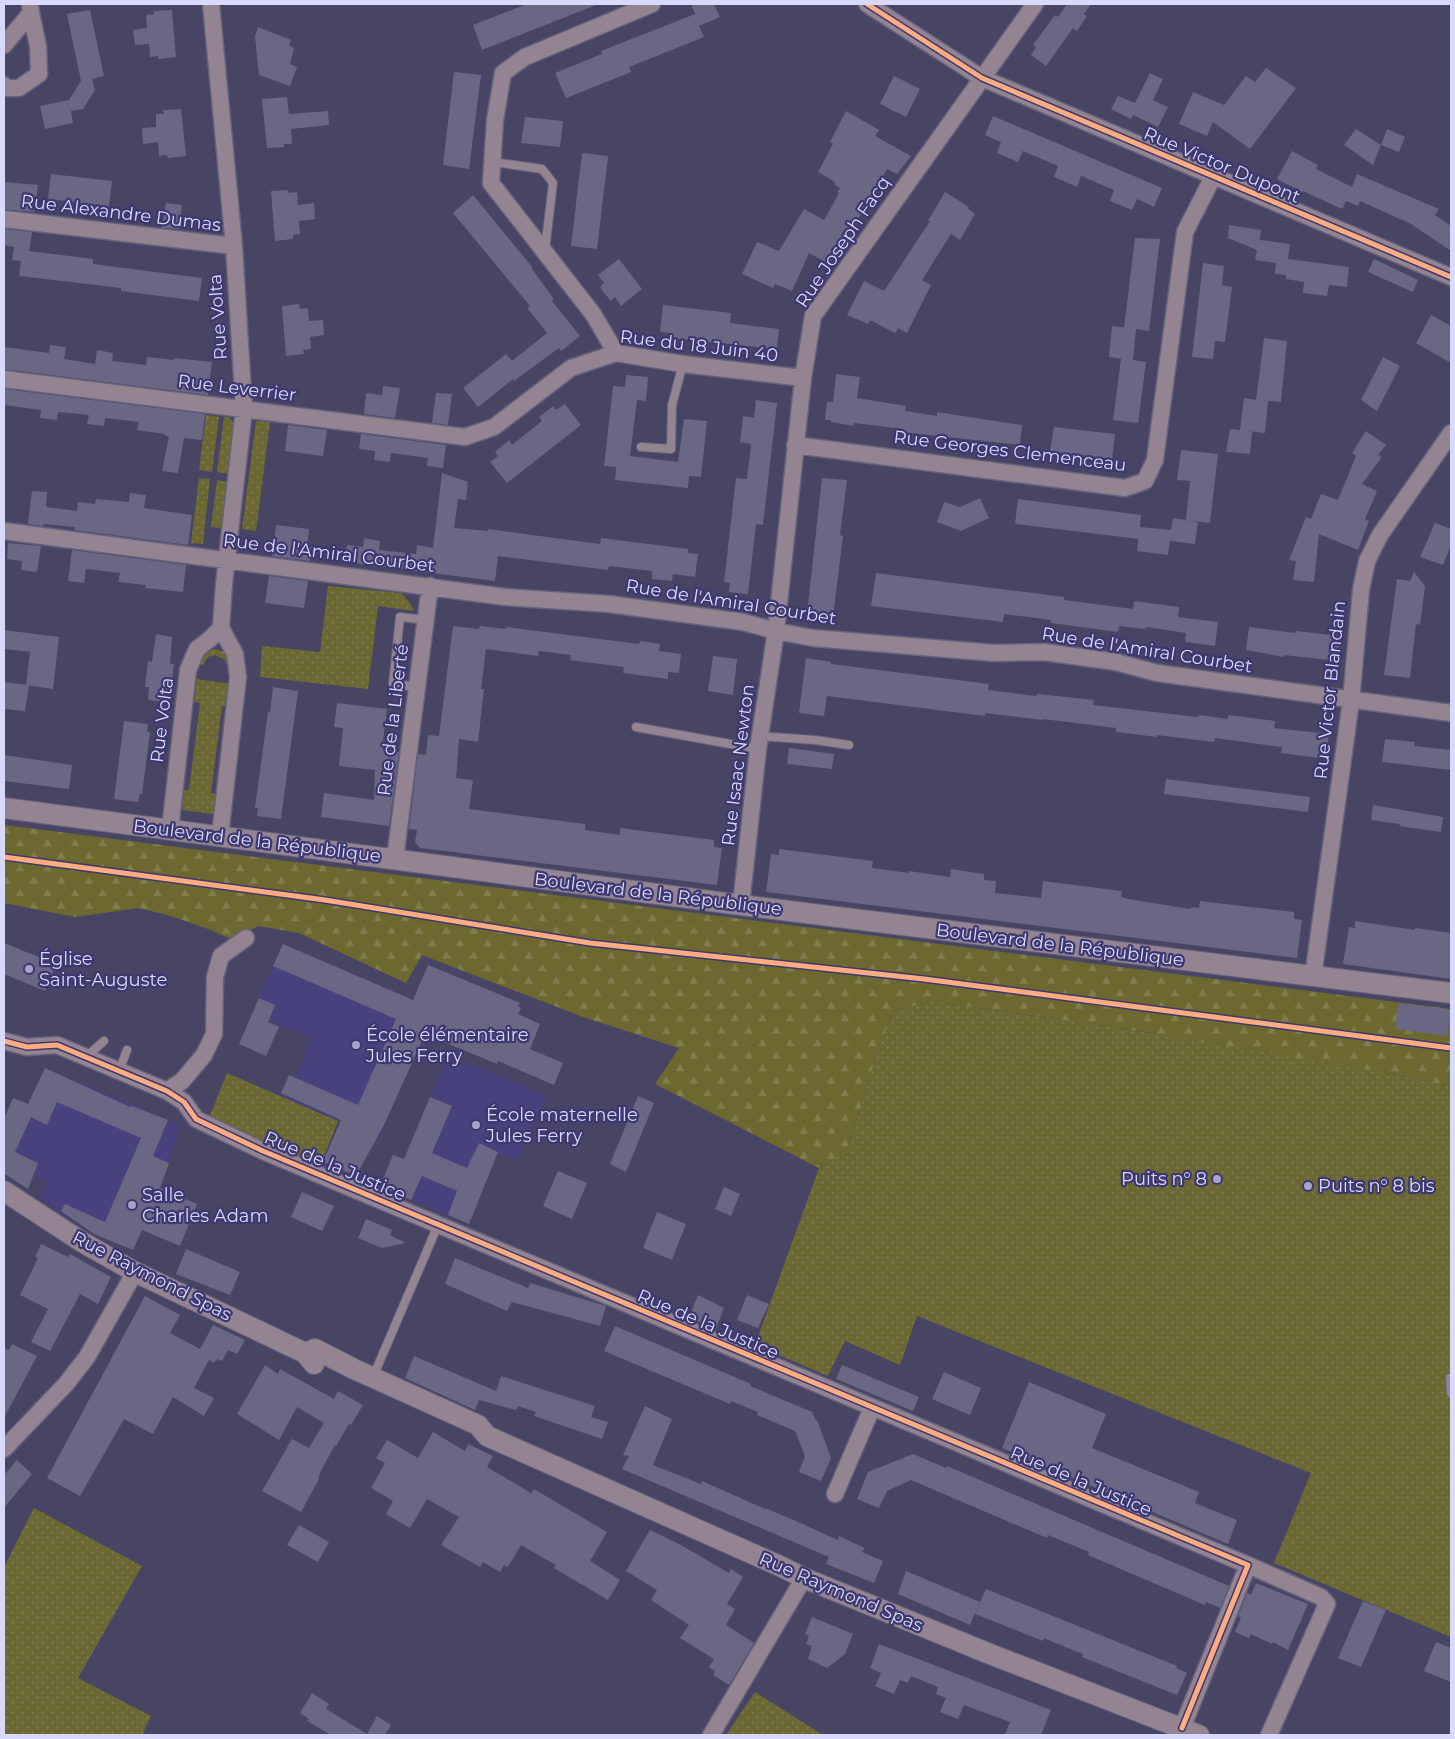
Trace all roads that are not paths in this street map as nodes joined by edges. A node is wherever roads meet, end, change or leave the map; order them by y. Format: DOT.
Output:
graph roads {
  1 [pos="211,4"];
  2 [pos="652,4"];
  3 [pos="866,4"];
  4 [pos="1035,4"];
  5 [pos="30,8"];
  6 [pos="4,45"];
  7 [pos="982,78"];
  8 [pos="4,85"];
  9 [pos="493,162"];
  10 [pos="1213,177"];
  11 [pos="4,219"];
  12 [pos="234,246"];
  13 [pos="545,252"];
  14 [pos="1451,277"];
  15 [pos="616,353"];
  16 [pos="683,364"];
  17 [pos="4,378"];
  18 [pos="803,378"];
  19 [pos="244,410"];
  20 [pos="1451,433"];
  21 [pos="465,437"];
  22 [pos="795,445"];
  23 [pos="641,447"];
  24 [pos="4,531"];
  25 [pos="227,560"];
  26 [pos="430,586"];
  27 [pos="426,620"];
  28 [pos="221,628"];
  29 [pos="776,631"];
  30 [pos="417,687"];
  31 [pos="1351,701"];
  32 [pos="1451,713"];
  33 [pos="636,727"];
  34 [pos="759,742"];
  35 [pos="849,745"];
  36 [pos="4,808"];
  37 [pos="170,830"];
  38 [pos="220,836"];
  39 [pos="395,859"];
  40 [pos="741,905"];
  41 [pos="246,938"];
  42 [pos="1314,977"];
  43 [pos="1451,993"];
  44 [pos="4,1040"];
  45 [pos="104,1041"];
  46 [pos="127,1050"];
  47 [pos="86,1057"];
  48 [pos="119,1071"];
  49 [pos="167,1091"];
  50 [pos="4,1191"];
  51 [pos="438,1225"];
  52 [pos="135,1272"];
  53 [pos="1450,1378"];
  54 [pos="371,1383"];
  55 [pos="1451,1393"];
  56 [pos="872,1408"];
  57 [pos="4,1449"];
  58 [pos="834,1494"];
  59 [pos="1248,1566"];
  60 [pos="804,1578"];
  61 [pos="1191,1732"];
  62 [pos="711,1735"];
  63 [pos="1268,1735"];
  1 -- 12 [label="street, Rue Volta"];
  2 -- 9 [label="street"];
  3 -- 7 [label="street, Rue Victor Dupont"];
  4 -- 7 [label="street, Rue Joseph Facq"];
  5 -- 6 [label="street"];
  5 -- 8 [label="street"];
  7 -- 10 [label="street, Rue Victor Dupont"];
  7 -- 18 [label="street, Rue Joseph Facq"];
  9 -- 13 [label="street"];
  9 -- 13 [label="lane"];
  10 -- 14 [label="street, Rue Victor Dupont"];
  10 -- 22 [label="street, Rue Georges Clemenceau"];
  11 -- 12 [label="street, Rue Alexandre Dumas"];
  12 -- 19 [label="street, Rue Volta"];
  13 -- 15 [label="street"];
  15 -- 16 [label="street, Rue du 18 Juin 40"];
  15 -- 21 [label="street, Rue du 18 Juin 40"];
  16 -- 18 [label="street, Rue du 18 Juin 40"];
  16 -- 23 [label="lane"];
  17 -- 19 [label="street, Rue Leverrier"];
  18 -- 22 [label="street, Rue Joseph Facq"];
  19 -- 21 [label="street, Rue Leverrier"];
  19 -- 25 [label="street, Rue Volta"];
  20 -- 31 [label="street, Rue Victor Blandain"];
  22 -- 29 [label="street, Rue Joseph Facq"];
  24 -- 25 [label="street, Rue de l'Amiral Courbet"];
  25 -- 26 [label="street, Rue de l'Amiral Courbet"];
  25 -- 28 [label="street, Rue Volta"];
  26 -- 27 [label="street, Rue de la Liberté"];
  26 -- 29 [label="street, Rue de l'Amiral Courbet"];
  27 -- 30 [label="street, Rue de la Liberté"];
  27 -- 30 [label="lane"];
  28 -- 37 [label="street, Rue Volta"];
  28 -- 38 [label="street"];
  29 -- 31 [label="street, Rue de l'Amiral Courbet"];
  29 -- 34 [label="street, Rue Isaac Newton"];
  30 -- 39 [label="street, Rue de la Liberté"];
  31 -- 32 [label="street, Rue de l'Amiral Courbet"];
  31 -- 42 [label="street, Rue Victor Blandain"];
  33 -- 34 [label="lane"];
  34 -- 35 [label="lane"];
  34 -- 40 [label="street, Rue Isaac Newton"];
  36 -- 37 [label="street, Boulevard de la République"];
  37 -- 38 [label="street, Boulevard de la République"];
  38 -- 39 [label="street, Boulevard de la République"];
  39 -- 40 [label="street, Boulevard de la République"];
  40 -- 42 [label="street, Boulevard de la République"];
  41 -- 49 [label="street"];
  42 -- 43 [label="street, Boulevard de la République"];
  44 -- 47 [label="street, Rue de la Justice"];
  45 -- 47 [label="lane"];
  46 -- 48 [label="lane"];
  47 -- 48 [label="street, Rue de la Justice"];
  48 -- 49 [label="street, Rue de la Justice"];
  49 -- 51 [label="street, Rue de la Justice"];
  50 -- 52 [label="street, Rue Raymond Spas"];
  51 -- 54 [label="lane"];
  51 -- 56 [label="street, Rue de la Justice"];
  52 -- 54 [label="street, Rue Raymond Spas"];
  52 -- 57 [label="street"];
  53 -- 55 [label="lane"];
  54 -- 60 [label="street, Rue Raymond Spas"];
  56 -- 58 [label="street"];
  56 -- 59 [label="street, Rue de la Justice"];
  59 -- 61 [label="street"];
  59 -- 63 [label="street, Rue de la Justice"];
  60 -- 61 [label="street, Rue Raymond Spas"];
  60 -- 62 [label="street"];
}
